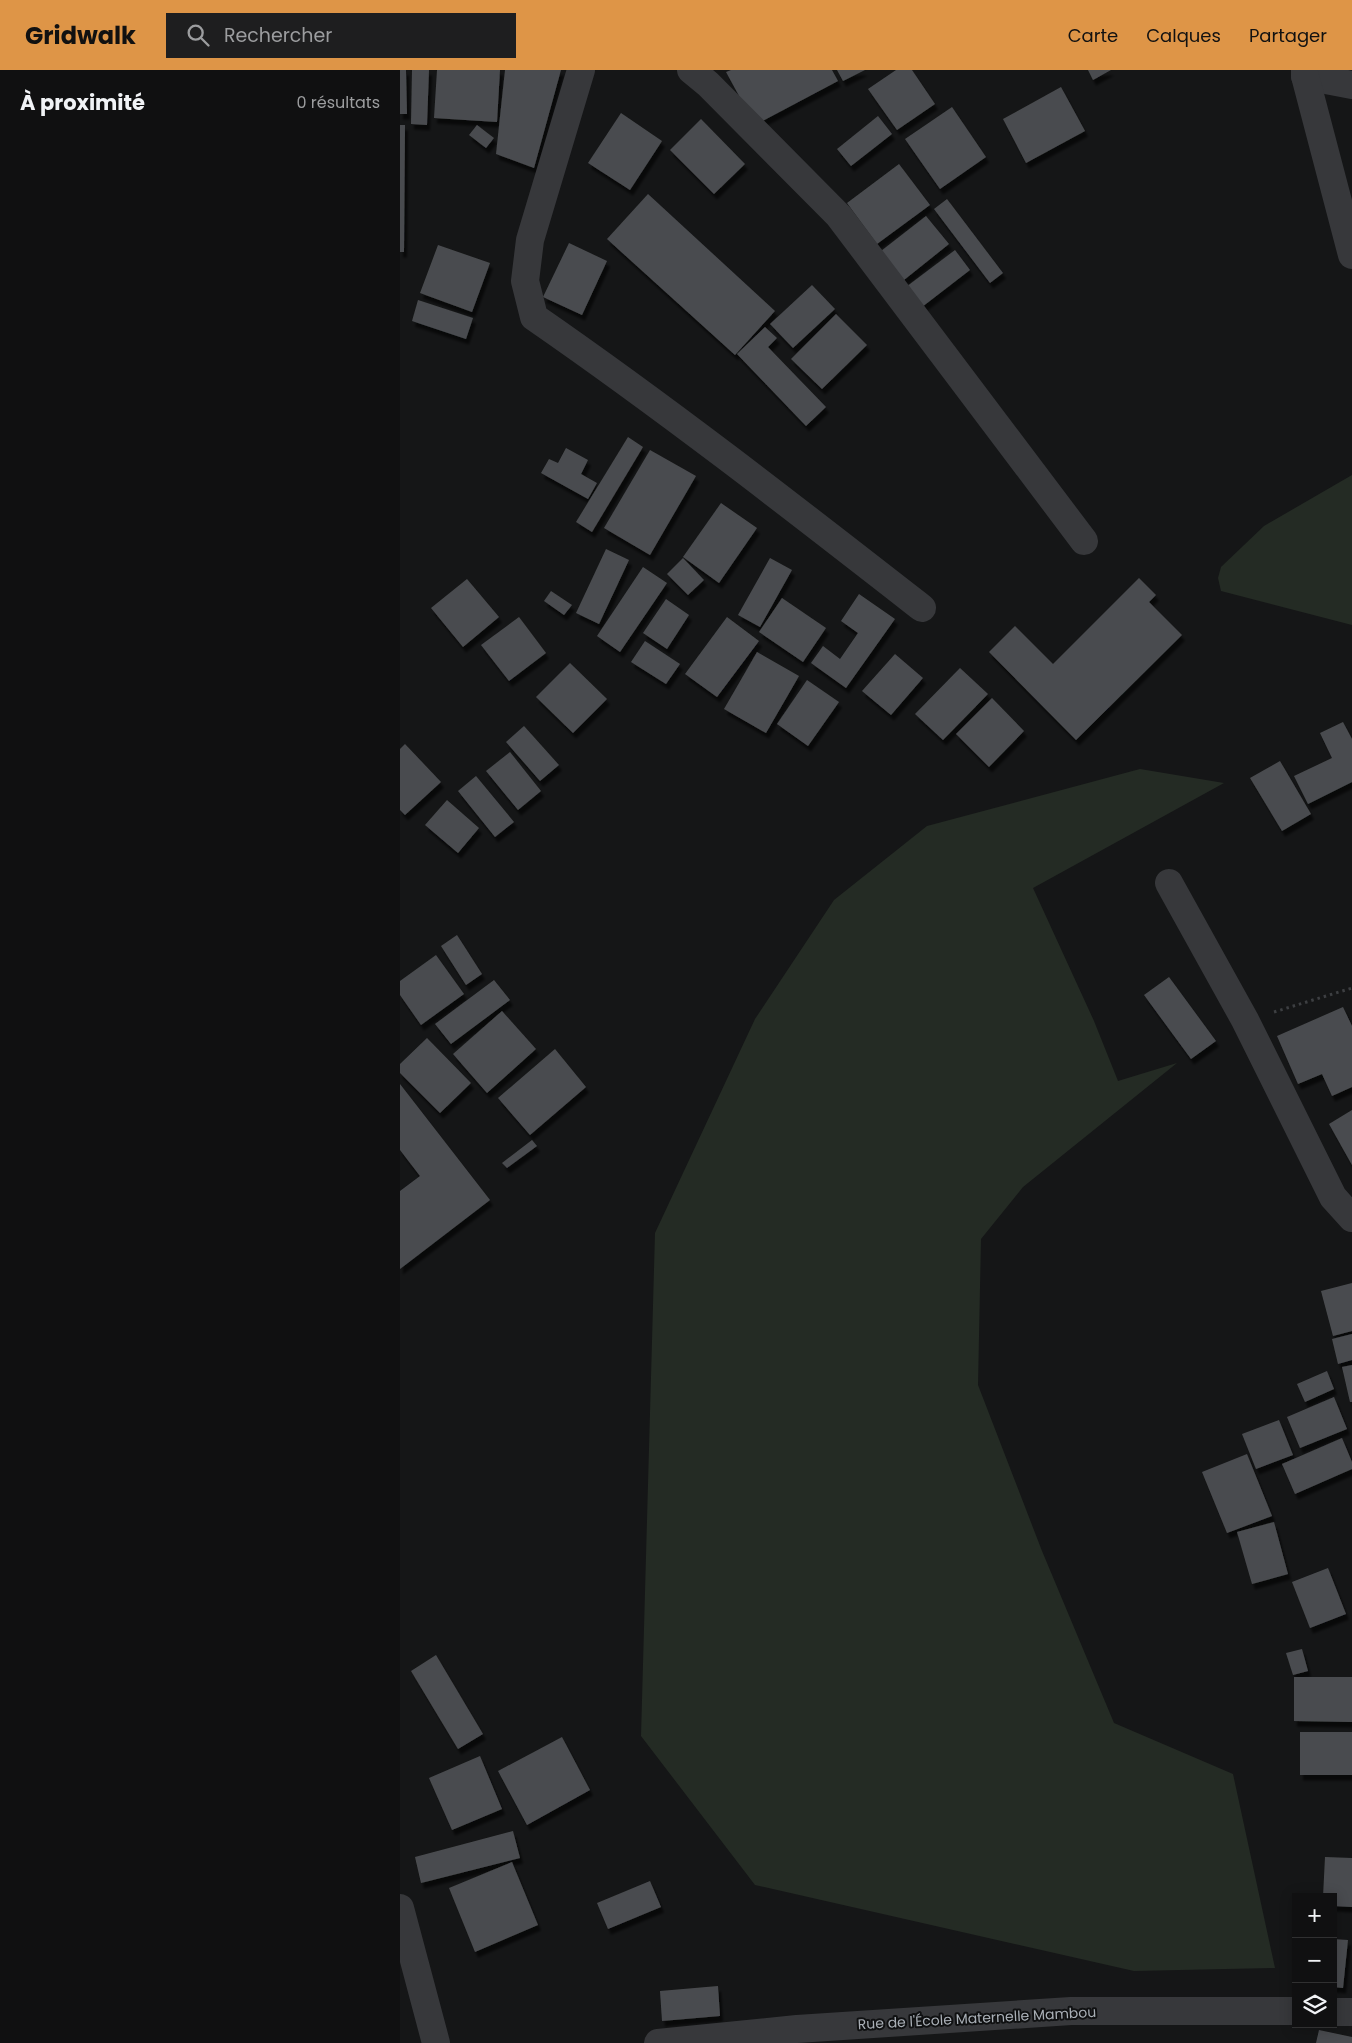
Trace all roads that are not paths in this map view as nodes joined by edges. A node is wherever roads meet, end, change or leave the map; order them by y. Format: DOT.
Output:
graph roads {
  1 [pos="582,70"];
  2 [pos="691,70"];
  3 [pos="1305,73"];
  4 [pos="1352,85"];
  5 [pos="1352,255"];
  6 [pos="1084,541"];
  7 [pos="922,608"];
  8 [pos="1169,883"];
  9 [pos="1352,1218"];
  10 [pos="400,1908"];
  11 [pos="1292,2011"];
  12 [pos="1337,2012"];
  13 [pos="1352,2012"];
  14 [pos="436,2043"];
  15 [pos="658,2043"];
  1 -- 7 [label="street"];
  2 -- 6 [label="street"];
  3 -- 4 [label="street"];
  3 -- 5 [label="street"];
  8 -- 9 [label="street"];
  10 -- 14 [label="street"];
  11 -- 15 [label="street, Rue de l'École Maternelle Mambou"];
  12 -- 13 [label="street"];
}
